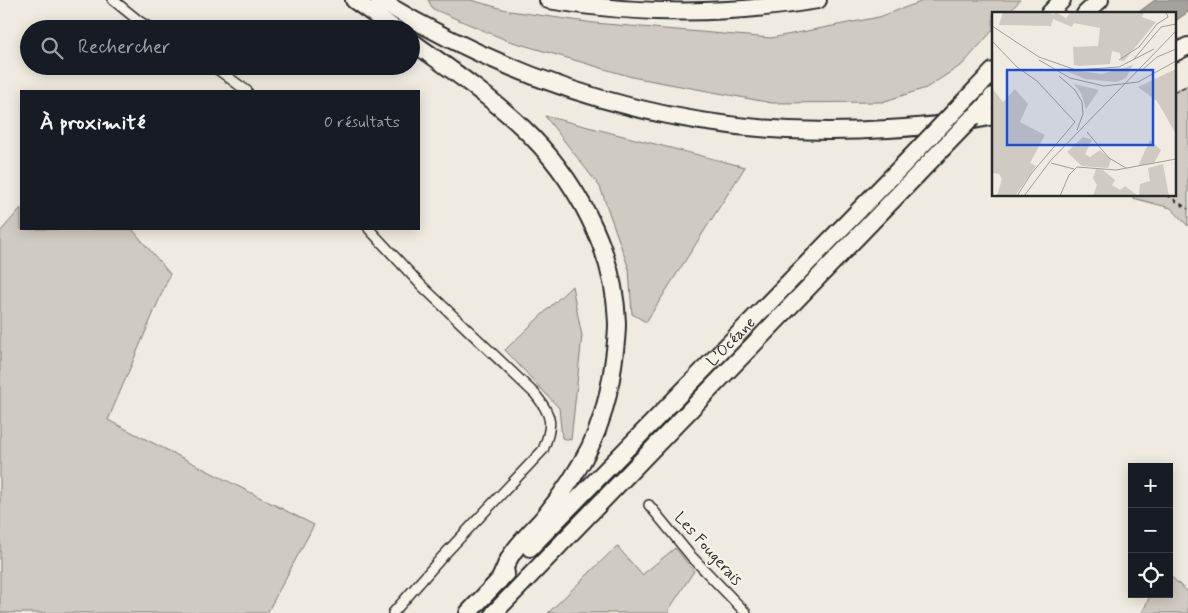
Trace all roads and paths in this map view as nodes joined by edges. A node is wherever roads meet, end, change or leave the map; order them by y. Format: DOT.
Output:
graph roads {
  1 [pos="113,0"];
  2 [pos="354,0"];
  3 [pos="379,0"];
  4 [pos="548,0"];
  5 [pos="818,0"];
  6 [pos="1062,0"];
  7 [pos="1087,0"];
  8 [pos="1100,0"];
  9 [pos="1051,12"];
  10 [pos="1075,12"];
  11 [pos="1087,12"];
  12 [pos="138,20"];
  13 [pos="382,20"];
  14 [pos="414,20"];
  15 [pos="420,23"];
  16 [pos="1188,46"];
  17 [pos="420,48"];
  18 [pos="1176,52"];
  19 [pos="992,72"];
  20 [pos="225,75"];
  21 [pos="1188,86"];
  22 [pos="246,90"];
  23 [pos="1176,91"];
  24 [pos="991,98"];
  25 [pos="992,116"];
  26 [pos="1169,196"];
  27 [pos="1188,209"];
  28 [pos="370,230"];
  29 [pos="649,505"];
  30 [pos="499,581"];
  31 [pos="393,613"];
  32 [pos="468,613"];
  33 [pos="494,613"];
  34 [pos="746,613"];
  1 -- 12 [label="street"];
  2 -- 13 [label="highway"];
  3 -- 14 [label="highway"];
  4 -- 5 [label="highway"];
  6 -- 9 [label="highway"];
  7 -- 10 [label="highway"];
  8 -- 11 [label="highway"];
  15 -- 25 [label="highway"];
  16 -- 18 [label="highway"];
  17 -- 30 [label="highway"];
  19 -- 30 [label="highway, L’Océane, bridge"];
  20 -- 22 [label="street"];
  21 -- 23 [label="path"];
  24 -- 33 [label="highway, L’Océane, bridge"];
  26 -- 27 [label="path"];
  28 -- 31 [label="street"];
  29 -- 34 [label="street, Les Fougerais"];
  30 -- 32 [label="highway, L’Océane"];
}
